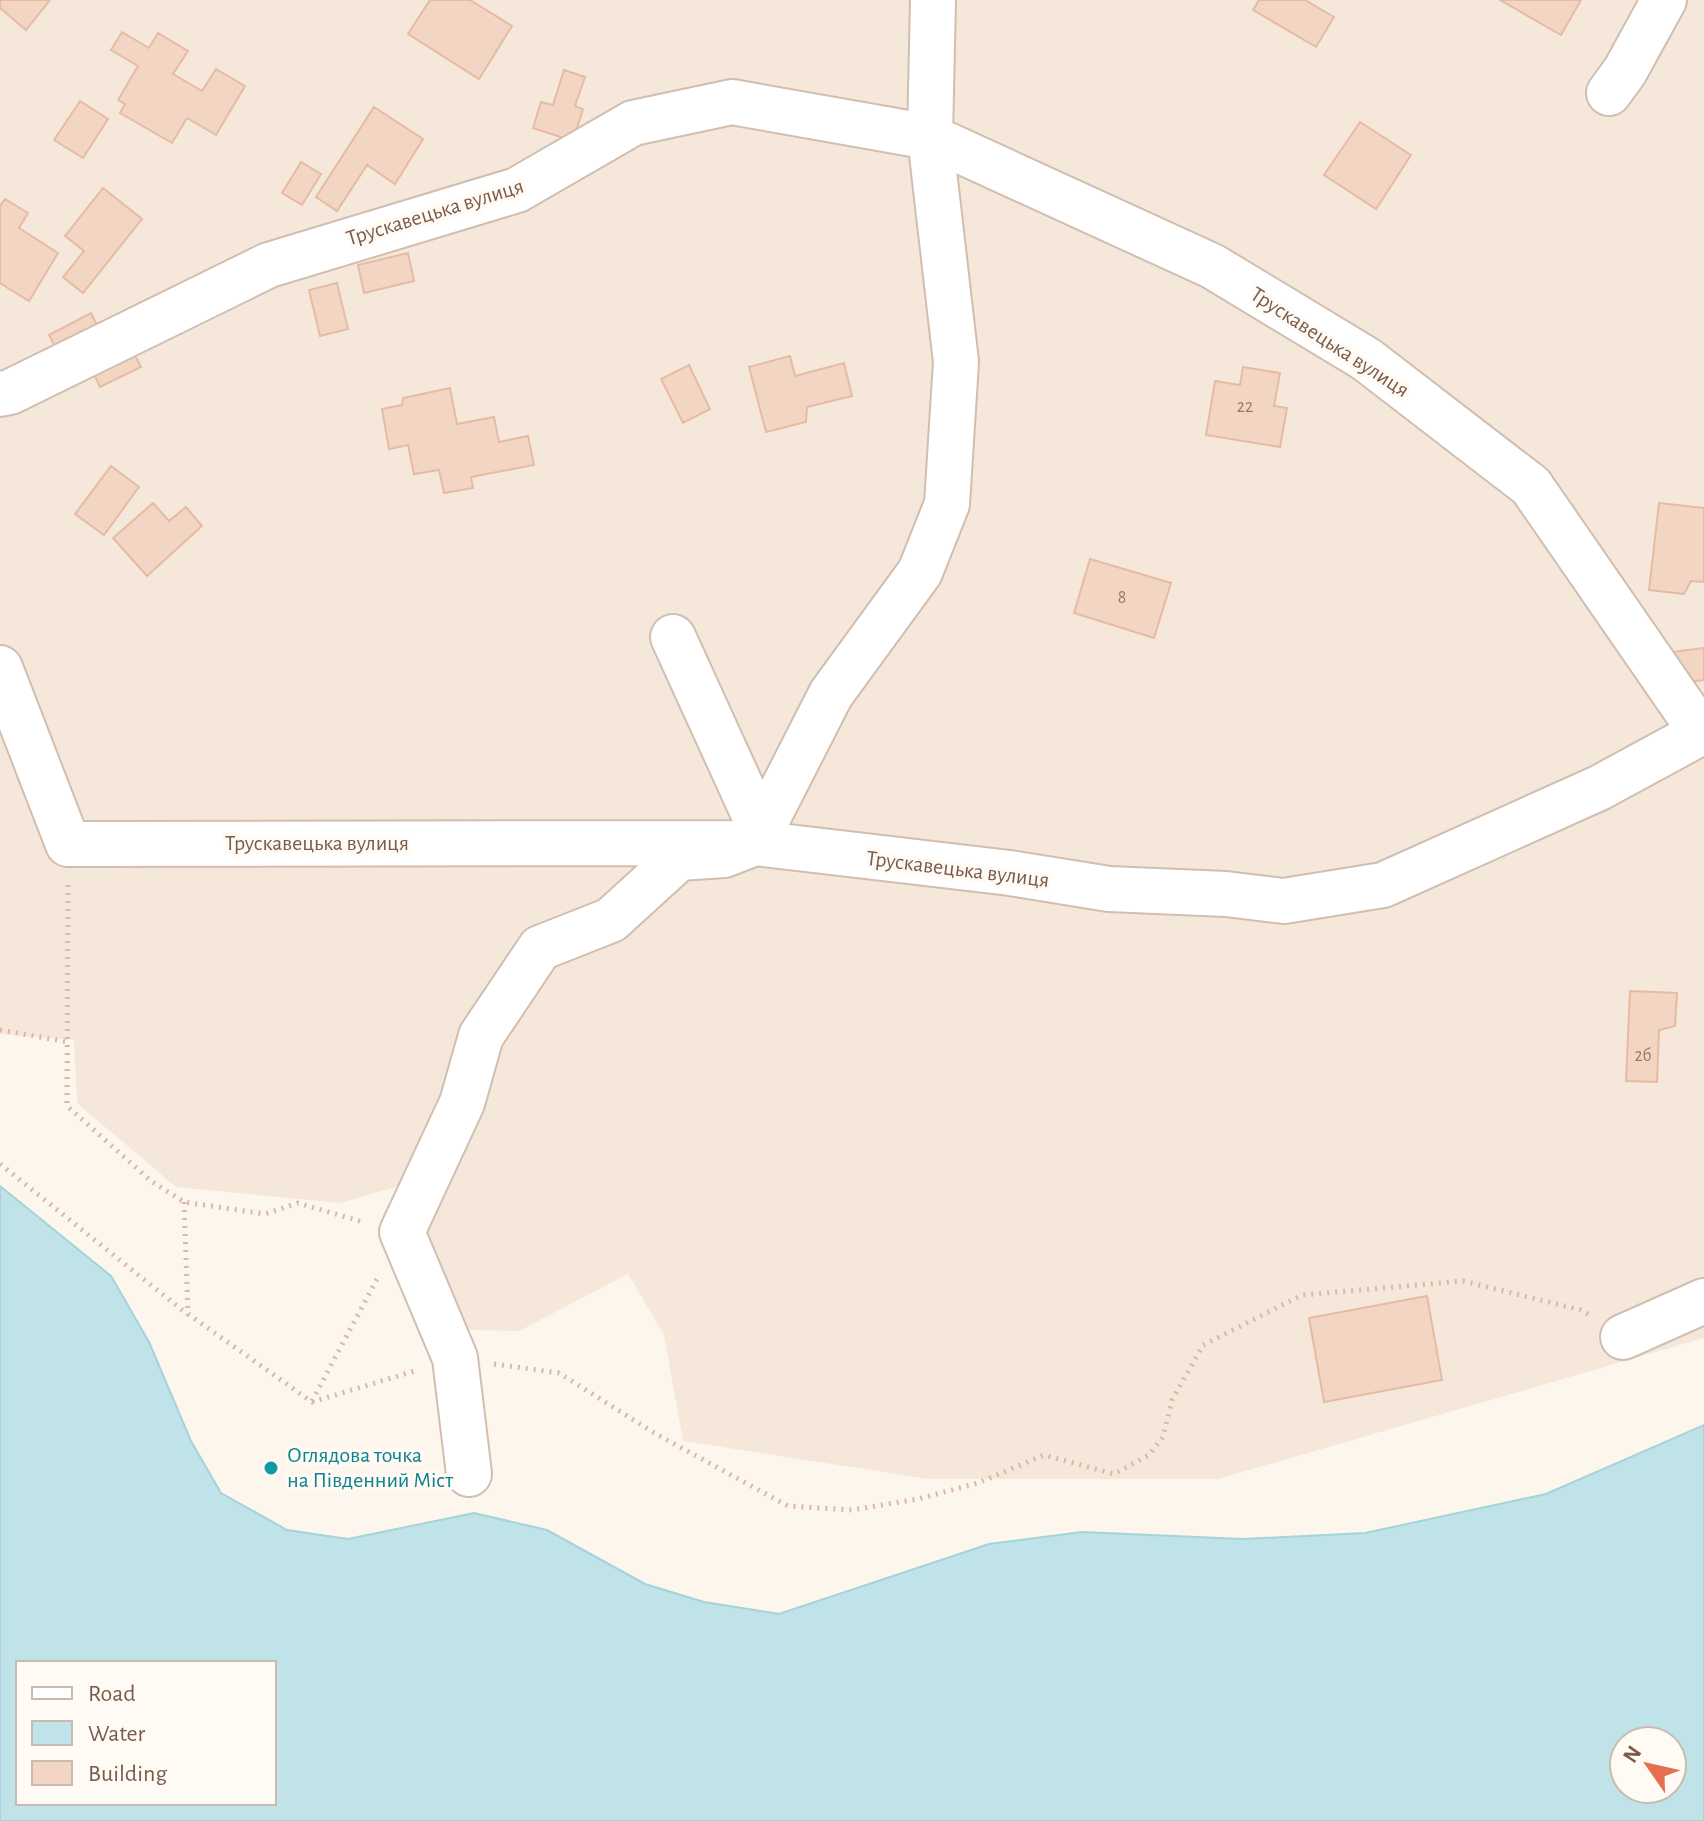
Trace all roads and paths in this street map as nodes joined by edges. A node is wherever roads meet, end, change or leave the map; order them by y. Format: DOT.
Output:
graph roads {
  1 [pos="933,0"];
  2 [pos="1664,0"];
  3 [pos="1609,93"];
  4 [pos="930,137"];
  5 [pos="0,394"];
  6 [pos="673,637"];
  7 [pos="0,668"];
  8 [pos="1703,731"];
  9 [pos="758,837"];
  10 [pos="68,844"];
  11 [pos="0,1030"];
  12 [pos="68,1042"];
  13 [pos="0,1164"];
  14 [pos="184,1202"];
  15 [pos="402,1232"];
  16 [pos="1704,1301"];
  17 [pos="188,1314"];
  18 [pos="1623,1337"];
  19 [pos="455,1358"];
  20 [pos="312,1402"];
  21 [pos="469,1474"];
  1 -- 4 [label="street"];
  2 -- 3 [label="street"];
  4 -- 5 [label="street, Трускавецька вулиця"];
  4 -- 8 [label="street, Трускавецька вулиця"];
  4 -- 9 [label="street"];
  6 -- 9 [label="street"];
  7 -- 10 [label="street"];
  8 -- 9 [label="street, Трускавецька вулиця"];
  9 -- 10 [label="street, Трускавецька вулиця"];
  9 -- 15 [label="street"];
  10 -- 12 [label="path"];
  11 -- 12 [label="path"];
  12 -- 14 [label="path"];
  13 -- 17 [label="path"];
  14 -- 15 [label="path"];
  14 -- 17 [label="path"];
  15 -- 19 [label="street"];
  15 -- 20 [label="path"];
  16 -- 18 [label="street"];
  17 -- 20 [label="path"];
  18 -- 19 [label="path"];
  19 -- 20 [label="path"];
  19 -- 21 [label="street"];
}
